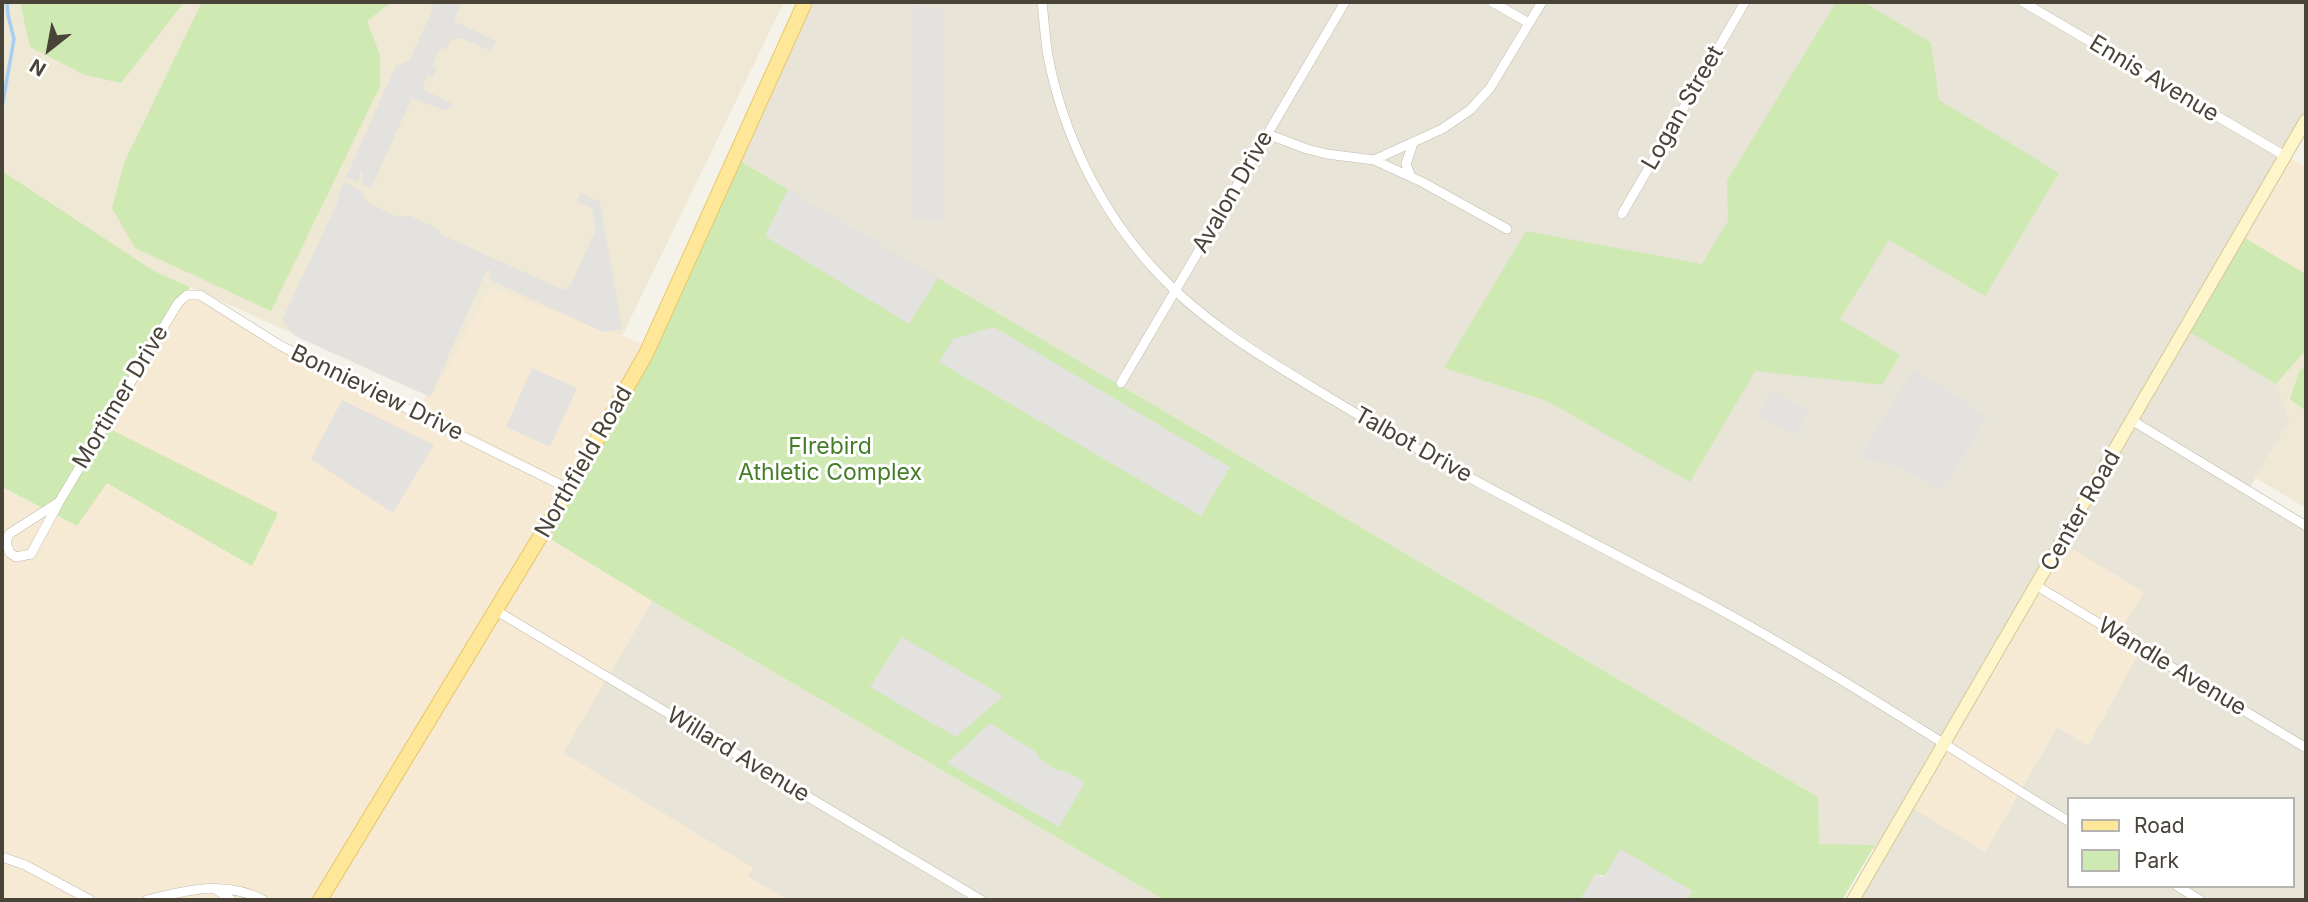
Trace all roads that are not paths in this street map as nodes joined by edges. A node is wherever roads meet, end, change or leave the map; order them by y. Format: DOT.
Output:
graph roads {
  1 [pos="805,2"];
  2 [pos="1042,2"];
  3 [pos="1345,2"];
  4 [pos="1492,2"];
  5 [pos="1542,2"];
  6 [pos="1745,2"];
  7 [pos="2023,2"];
  8 [pos="1529,23"];
  9 [pos="2306,120"];
  10 [pos="1267,134"];
  11 [pos="1413,142"];
  12 [pos="2285,156"];
  13 [pos="1374,160"];
  14 [pos="1411,177"];
  15 [pos="1622,214"];
  16 [pos="1507,229"];
  17 [pos="1176,292"];
  18 [pos="187,295"];
  19 [pos="1121,383"];
  20 [pos="2133,421"];
  21 [pos="569,489"];
  22 [pos="59,502"];
  23 [pos="2306,526"];
  24 [pos="2037,586"];
  25 [pos="495,610"];
  26 [pos="1944,746"];
  27 [pos="2306,748"];
  28 [pos="2066,820"];
  29 [pos="2,857"];
  30 [pos="2180,888"];
  31 [pos="216,889"];
  32 [pos="90,900"];
  33 [pos="147,900"];
  34 [pos="231,900"];
  35 [pos="263,900"];
  36 [pos="320,900"];
  37 [pos="981,900"];
  38 [pos="1853,900"];
  39 [pos="2200,900"];
  1 -- 21 [label="main road, Northfield Road"];
  2 -- 17 [label="street, Talbot Drive"];
  3 -- 10 [label="street, Avalon Drive"];
  4 -- 8 [label="street"];
  5 -- 8 [label="street"];
  6 -- 15 [label="street, Logan Street"];
  7 -- 12 [label="street, Ennis Avenue"];
  8 -- 11 [label="street"];
  9 -- 12 [label="main road, Center Road"];
  10 -- 13 [label="street"];
  10 -- 17 [label="street, Avalon Drive"];
  11 -- 13 [label="street"];
  11 -- 14 [label="street"];
  12 -- 20 [label="main road, Center Road"];
  13 -- 14 [label="street"];
  14 -- 16 [label="street"];
  17 -- 19 [label="street, Avalon Drive"];
  17 -- 26 [label="street, Talbot Drive"];
  18 -- 21 [label="street, Bonnieview Drive"];
  18 -- 22 [label="street, Mortimer Drive"];
  20 -- 23 [label="street"];
  20 -- 24 [label="main road, Center Road"];
  21 -- 25 [label="main road, Northfield Road"];
  22 -- 22 [label="street, Mortimer Drive"];
  24 -- 26 [label="main road, Center Road"];
  24 -- 27 [label="street, Wandle Avenue"];
  25 -- 36 [label="main road, Northfield Road"];
  25 -- 37 [label="street, Willard Avenue"];
  26 -- 28 [label="street, Talbot Drive"];
  26 -- 38 [label="main road, Center Road"];
  29 -- 32 [label="street"];
  30 -- 39 [label="street"];
  31 -- 33 [label="street"];
  31 -- 34 [label="street"];
  31 -- 35 [label="street"];
}
